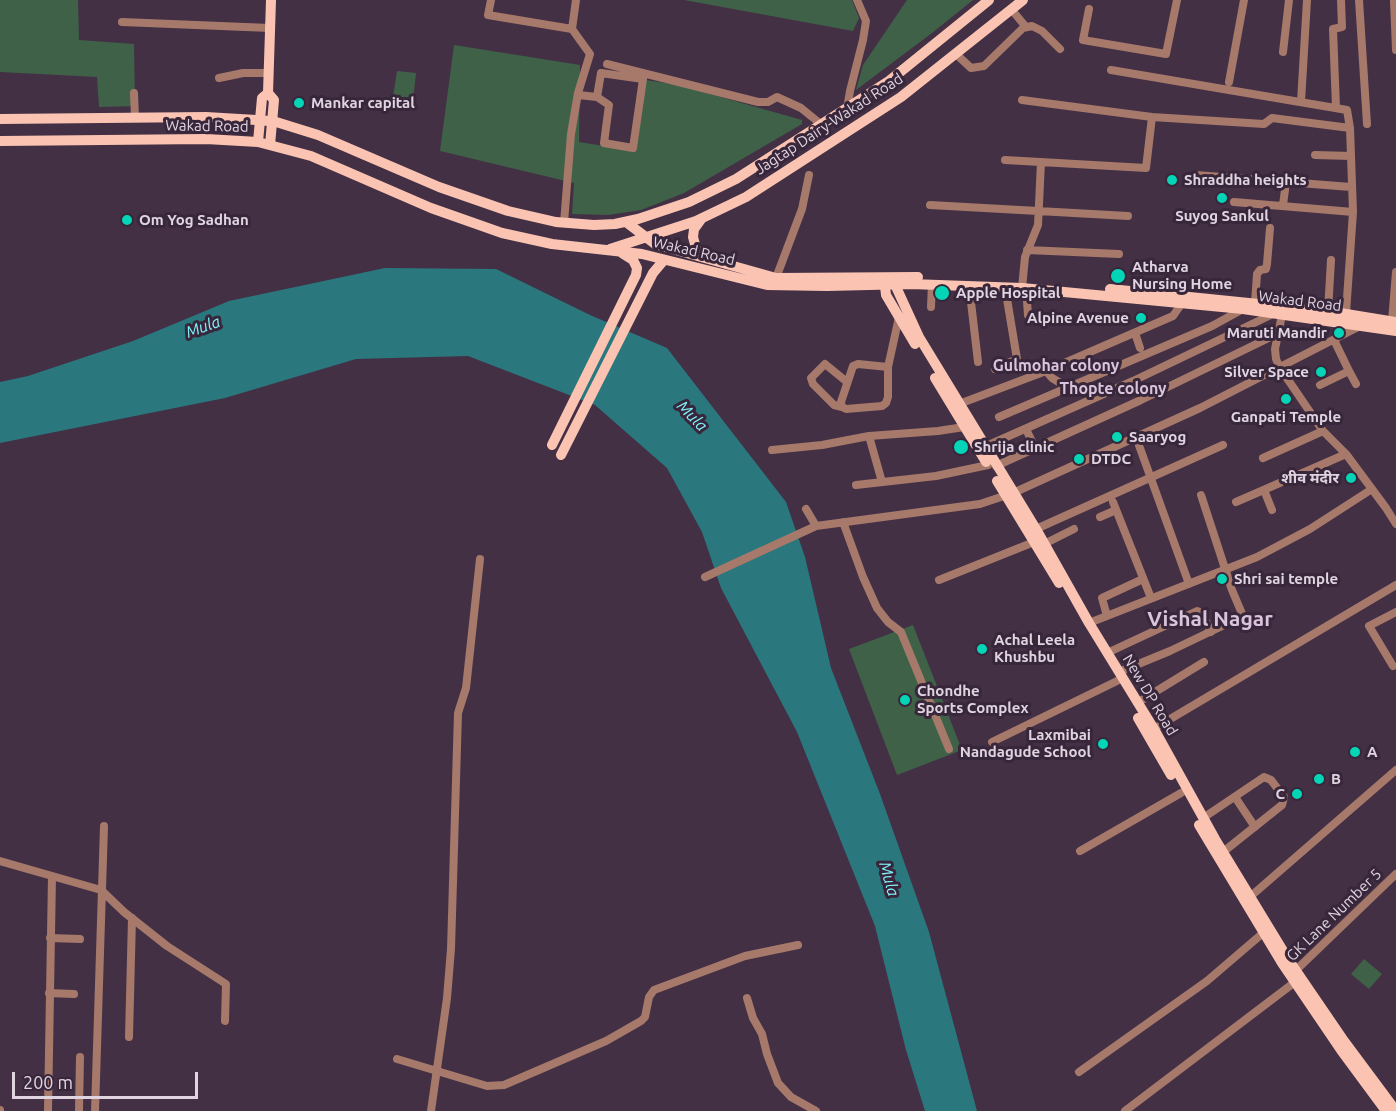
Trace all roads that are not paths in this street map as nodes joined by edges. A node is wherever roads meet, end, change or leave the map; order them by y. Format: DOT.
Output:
graph roads {
  1 [pos="271,0"];
  2 [pos="490,0"];
  3 [pos="576,0"];
  4 [pos="857,0"];
  5 [pos="989,0"];
  6 [pos="1023,0"];
  7 [pos="1177,0"];
  8 [pos="1244,0"];
  9 [pos="1289,0"];
  10 [pos="1307,0"];
  11 [pos="1341,0"];
  12 [pos="1359,0"];
  13 [pos="1394,0"];
  14 [pos="1011,9"];
  15 [pos="1089,9"];
  16 [pos="122,22"];
  17 [pos="1026,27"];
  18 [pos="270,28"];
  19 [pos="572,29"];
  20 [pos="1060,49"];
  21 [pos="1396,50"];
  22 [pos="1283,52"];
  23 [pos="956,54"];
  24 [pos="607,64"];
  25 [pos="1111,70"];
  26 [pos="269,73"];
  27 [pos="219,78"];
  28 [pos="1229,82"];
  29 [pos="134,93"];
  30 [pos="268,93"];
  31 [pos="578,95"];
  32 [pos="597,97"];
  33 [pos="1022,100"];
  34 [pos="1301,102"];
  35 [pos="1336,108"];
  36 [pos="847,109"];
  37 [pos="1152,117"];
  38 [pos="135,118"];
  39 [pos="0,119"];
  40 [pos="259,120"];
  41 [pos="273,121"];
  42 [pos="1367,124"];
  43 [pos="822,125"];
  44 [pos="1350,128"];
  45 [pos="0,141"];
  46 [pos="258,142"];
  47 [pos="270,145"];
  48 [pos="1315,155"];
  49 [pos="1351,156"];
  50 [pos="1005,160"];
  51 [pos="1041,162"];
  52 [pos="809,175"];
  53 [pos="1196,175"];
  54 [pos="1286,182"];
  55 [pos="1352,188"];
  56 [pos="1234,202"];
  57 [pos="1283,205"];
  58 [pos="930,206"];
  59 [pos="1039,211"];
  60 [pos="1353,212"];
  61 [pos="1128,216"];
  62 [pos="702,218"];
  63 [pos="564,223"];
  64 [pos="620,223"];
  65 [pos="1270,228"];
  66 [pos="645,237"];
  67 [pos="631,241"];
  68 [pos="607,250"];
  69 [pos="1027,250"];
  70 [pos="620,252"];
  71 [pos="1119,254"];
  72 [pos="650,257"];
  73 [pos="703,257"];
  74 [pos="664,260"];
  75 [pos="1331,260"];
  76 [pos="1396,272"];
  77 [pos="776,278"];
  78 [pos="889,281"];
  79 [pos="932,284"];
  80 [pos="969,285"];
  81 [pos="1024,286"];
  82 [pos="1005,287"];
  83 [pos="1182,303"];
  84 [pos="1255,303"];
  85 [pos="931,307"];
  86 [pos="1244,309"];
  87 [pos="1280,311"];
  88 [pos="1328,311"];
  89 [pos="1346,314"];
  90 [pos="1028,315"];
  91 [pos="899,317"];
  92 [pos="1365,321"];
  93 [pos="1395,324"];
  94 [pos="1135,333"];
  95 [pos="1279,333"];
  96 [pos="1334,340"];
  97 [pos="1140,348"];
  98 [pos="978,362"];
  99 [pos="888,367"];
  100 [pos="1280,368"];
  101 [pos="995,369"];
  102 [pos="1046,371"];
  103 [pos="1349,371"];
  104 [pos="847,382"];
  105 [pos="1356,384"];
  106 [pos="1320,385"];
  107 [pos="1065,388"];
  108 [pos="959,404"];
  109 [pos="842,407"];
  110 [pos="999,417"];
  111 [pos="964,427"];
  112 [pos="1026,429"];
  113 [pos="1323,431"];
  114 [pos="869,436"];
  115 [pos="1136,437"];
  116 [pos="1223,445"];
  117 [pos="552,446"];
  118 [pos="984,447"];
  119 [pos="1035,448"];
  120 [pos="772,450"];
  121 [pos="1346,454"];
  122 [pos="561,455"];
  123 [pos="1263,458"];
  124 [pos="992,465"];
  125 [pos="1151,476"];
  126 [pos="882,482"];
  127 [pos="856,485"];
  128 [pos="1264,489"];
  129 [pos="1372,489"];
  130 [pos="1010,494"];
  131 [pos="1201,495"];
  132 [pos="1236,502"];
  133 [pos="806,509"];
  134 [pos="1272,510"];
  135 [pos="1100,517"];
  136 [pos="843,522"];
  137 [pos="1396,524"];
  138 [pos="812,528"];
  139 [pos="1036,529"];
  140 [pos="1074,529"];
  141 [pos="1039,543"];
  142 [pos="480,560"];
  143 [pos="1226,570"];
  144 [pos="705,578"];
  145 [pos="1143,579"];
  146 [pos="939,580"];
  147 [pos="1190,584"];
  148 [pos="1396,585"];
  149 [pos="1151,598"];
  150 [pos="1396,612"];
  151 [pos="1107,616"];
  152 [pos="1363,617"];
  153 [pos="1089,623"];
  154 [pos="1369,626"];
  155 [pos="1211,632"];
  156 [pos="1107,653"];
  157 [pos="1204,662"];
  158 [pos="1393,666"];
  159 [pos="1118,677"];
  160 [pos="1137,703"];
  161 [pos="1150,731"];
  162 [pos="992,742"];
  163 [pos="950,749"];
  164 [pos="1396,770"];
  165 [pos="1181,793"];
  166 [pos="1234,796"];
  167 [pos="1203,819"];
  168 [pos="104,826"];
  169 [pos="1255,826"];
  170 [pos="1080,851"];
  171 [pos="1223,852"];
  172 [pos="0,861"];
  173 [pos="1396,874"];
  174 [pos="52,876"];
  175 [pos="101,890"];
  176 [pos="1251,896"];
  177 [pos="132,918"];
  178 [pos="1263,933"];
  179 [pos="50,938"];
  180 [pos="80,939"];
  181 [pos="798,945"];
  182 [pos="1294,976"];
  183 [pos="50,993"];
  184 [pos="74,994"];
  185 [pos="747,998"];
  186 [pos="225,1022"];
  187 [pos="129,1037"];
  188 [pos="80,1057"];
  189 [pos="397,1059"];
  190 [pos="437,1071"];
  191 [pos="1079,1072"];
  192 [pos="48,1111"];
  193 [pos="79,1111"];
  194 [pos="95,1111"];
  195 [pos="431,1111"];
  196 [pos="816,1111"];
  197 [pos="1125,1111"];
  198 [pos="1386,1111"];
  199 [pos="1396,1111"];
  1 -- 18 [label="main road"];
  2 -- 19 [label="street"];
  3 -- 19 [label="street"];
  4 -- 36 [label="street"];
  5 -- 36 [label="main road"];
  6 -- 14 [label="main road, Jagtap Dairy-Wakad Road"];
  7 -- 15 [label="street"];
  8 -- 28 [label="street"];
  9 -- 22 [label="street"];
  10 -- 34 [label="street"];
  11 -- 35 [label="street"];
  12 -- 42 [label="street"];
  13 -- 21 [label="street"];
  14 -- 17 [label="street"];
  14 -- 23 [label="main road, Jagtap Dairy-Wakad Road"];
  16 -- 18 [label="street"];
  17 -- 20 [label="street"];
  17 -- 23 [label="street"];
  18 -- 26 [label="main road"];
  19 -- 31 [label="street"];
  23 -- 62 [label="main road, Jagtap Dairy-Wakad Road"];
  24 -- 43 [label="street"];
  25 -- 34 [label="street"];
  26 -- 27 [label="street"];
  26 -- 30 [label="main road"];
  29 -- 38 [label="street"];
  30 -- 40 [label="main road"];
  30 -- 41 [label="main road"];
  31 -- 32 [label="street"];
  31 -- 63 [label="street"];
  32 -- 32 [label="street"];
  33 -- 37 [label="street"];
  34 -- 35 [label="street"];
  35 -- 44 [label="street"];
  36 -- 43 [label="main road"];
  37 -- 44 [label="street"];
  37 -- 51 [label="street"];
  38 -- 39 [label="main road, Wakad Road"];
  38 -- 40 [label="main road, Wakad Road"];
  40 -- 41 [label="main road, Wakad Road"];
  40 -- 46 [label="main road"];
  41 -- 47 [label="main road"];
  41 -- 63 [label="main road, Wakad Road"];
  43 -- 64 [label="main road"];
  44 -- 49 [label="street"];
  45 -- 46 [label="main road, Wakad Road"];
  46 -- 47 [label="main road, Wakad Road"];
  47 -- 68 [label="main road, Wakad Road"];
  48 -- 49 [label="street"];
  49 -- 55 [label="street"];
  50 -- 51 [label="street"];
  51 -- 59 [label="street"];
  52 -- 77 [label="street"];
  53 -- 54 [label="street"];
  54 -- 55 [label="street"];
  54 -- 57 [label="street"];
  55 -- 60 [label="street"];
  56 -- 57 [label="street"];
  57 -- 60 [label="street"];
  58 -- 59 [label="street"];
  59 -- 61 [label="street"];
  59 -- 69 [label="street"];
  60 -- 89 [label="street"];
  62 -- 66 [label="main road, Jagtap Dairy-Wakad Road"];
  62 -- 73 [label="main road"];
  63 -- 64 [label="main road, Wakad Road"];
  64 -- 66 [label="main road, Wakad Road"];
  64 -- 67 [label="main road"];
  65 -- 84 [label="street"];
  66 -- 67 [label="main road, Jagtap Dairy-Wakad Road"];
  66 -- 73 [label="main road, Wakad Road"];
  67 -- 68 [label="main road, Jagtap Dairy-Wakad Road"];
  67 -- 72 [label="main road"];
  68 -- 70 [label="main road, Wakad Road"];
  69 -- 71 [label="street"];
  69 -- 81 [label="street"];
  70 -- 72 [label="main road, Wakad Road"];
  70 -- 117 [label="main road"];
  72 -- 74 [label="main road, Wakad Road"];
  73 -- 77 [label="main road, Wakad Road"];
  74 -- 78 [label="main road, Wakad Road"];
  74 -- 122 [label="main road"];
  75 -- 88 [label="street"];
  76 -- 93 [label="street"];
  77 -- 78 [label="main road, Wakad Road"];
  78 -- 79 [label="main road, Wakad Road"];
  78 -- 81 [label="main road, Wakad Road"];
  78 -- 91 [label="main road, New DP Road"];
  78 -- 108 [label="main road, New DP Road"];
  79 -- 80 [label="main road, Wakad Road"];
  79 -- 85 [label="street"];
  80 -- 82 [label="main road, Wakad Road"];
  80 -- 98 [label="street"];
  81 -- 82 [label="main road, Wakad Road"];
  81 -- 83 [label="main road, Wakad Road"];
  81 -- 84 [label="main road, Wakad Road"];
  81 -- 90 [label="street"];
  82 -- 101 [label="street"];
  83 -- 86 [label="main road, Wakad Road"];
  83 -- 94 [label="street"];
  84 -- 87 [label="main road, Wakad Road"];
  86 -- 87 [label="main road, Wakad Road"];
  86 -- 107 [label="street"];
  87 -- 88 [label="main road, Wakad Road"];
  87 -- 92 [label="main road, Wakad Road"];
  87 -- 95 [label="street"];
  87 -- 112 [label="street"];
  88 -- 89 [label="main road, Wakad Road"];
  89 -- 92 [label="main road, Wakad Road"];
  91 -- 99 [label="street"];
  91 -- 111 [label="main road, New DP Road"];
  92 -- 93 [label="main road, Wakad Road"];
  92 -- 96 [label="street"];
  94 -- 97 [label="street"];
  94 -- 102 [label="street"];
  95 -- 100 [label="street"];
  95 -- 119 [label="street"];
  96 -- 100 [label="street"];
  96 -- 103 [label="street"];
  99 -- 104 [label="street"];
  99 -- 109 [label="street"];
  100 -- 113 [label="street"];
  100 -- 115 [label="street"];
  102 -- 107 [label="street"];
  102 -- 108 [label="street"];
  103 -- 105 [label="street"];
  103 -- 106 [label="street"];
  104 -- 109 [label="street"];
  104 -- 109 [label="street"];
  107 -- 110 [label="street"];
  108 -- 118 [label="main road, New DP Road"];
  111 -- 114 [label="street"];
  111 -- 124 [label="main road, New DP Road"];
  112 -- 118 [label="street"];
  112 -- 119 [label="street"];
  113 -- 121 [label="street"];
  113 -- 123 [label="street"];
  114 -- 120 [label="street"];
  114 -- 126 [label="street"];
  115 -- 125 [label="street"];
  115 -- 130 [label="street"];
  116 -- 125 [label="street"];
  118 -- 124 [label="main road, New DP Road"];
  119 -- 124 [label="street"];
  121 -- 128 [label="street"];
  121 -- 129 [label="street"];
  124 -- 126 [label="street"];
  124 -- 130 [label="main road, New DP Road"];
  125 -- 139 [label="street"];
  125 -- 147 [label="street"];
  126 -- 127 [label="street"];
  128 -- 132 [label="street"];
  128 -- 134 [label="street"];
  129 -- 137 [label="street"];
  129 -- 143 [label="street"];
  130 -- 136 [label="street"];
  130 -- 139 [label="main road, New DP Road"];
  130 -- 141 [label="main road, New DP Road"];
  131 -- 143 [label="street"];
  133 -- 138 [label="street"];
  135 -- 145 [label="street"];
  136 -- 138 [label="street"];
  136 -- 163 [label="street"];
  138 -- 144 [label="street"];
  139 -- 141 [label="main road, New DP Road"];
  140 -- 141 [label="street"];
  141 -- 146 [label="street"];
  141 -- 153 [label="main road, New DP Road"];
  141 -- 159 [label="main road, New DP Road"];
  142 -- 190 [label="street"];
  143 -- 147 [label="street"];
  143 -- 155 [label="street"];
  145 -- 149 [label="street"];
  145 -- 151 [label="street"];
  147 -- 149 [label="street"];
  148 -- 161 [label="street"];
  149 -- 151 [label="street"];
  150 -- 154 [label="street"];
  151 -- 153 [label="street"];
  152 -- 154 [label="street"];
  153 -- 156 [label="main road, New DP Road"];
  154 -- 158 [label="street"];
  155 -- 156 [label="street"];
  155 -- 159 [label="street"];
  156 -- 159 [label="main road, New DP Road"];
  157 -- 160 [label="street"];
  159 -- 160 [label="main road, New DP Road"];
  159 -- 161 [label="main road, New DP Road"];
  159 -- 162 [label="street"];
  160 -- 161 [label="main road, New DP Road"];
  161 -- 165 [label="main road, New DP Road"];
  161 -- 167 [label="main road, New DP Road"];
  164 -- 176 [label="street"];
  165 -- 170 [label="street"];
  165 -- 178 [label="main road, New DP Road"];
  166 -- 167 [label="street"];
  166 -- 169 [label="street"];
  166 -- 169 [label="street"];
  167 -- 171 [label="main road, New DP Road"];
  168 -- 175 [label="street"];
  169 -- 171 [label="street"];
  171 -- 176 [label="main road, New DP Road"];
  172 -- 174 [label="street"];
  173 -- 182 [label="street, GK Lane Number 5"];
  174 -- 175 [label="street"];
  174 -- 179 [label="street"];
  175 -- 177 [label="street"];
  175 -- 194 [label="street"];
  176 -- 182 [label="main road, New DP Road"];
  177 -- 186 [label="street"];
  177 -- 187 [label="street"];
  178 -- 182 [label="main road, New DP Road"];
  178 -- 191 [label="street"];
  179 -- 180 [label="street"];
  179 -- 183 [label="street"];
  181 -- 190 [label="street"];
  182 -- 197 [label="street, GK Lane Number 5"];
  182 -- 198 [label="main road, New DP Road"];
  182 -- 199 [label="main road, New DP Road"];
  183 -- 184 [label="street"];
  183 -- 192 [label="street"];
  185 -- 196 [label="street"];
  188 -- 193 [label="street"];
  189 -- 190 [label="street"];
  190 -- 195 [label="street"];
}
